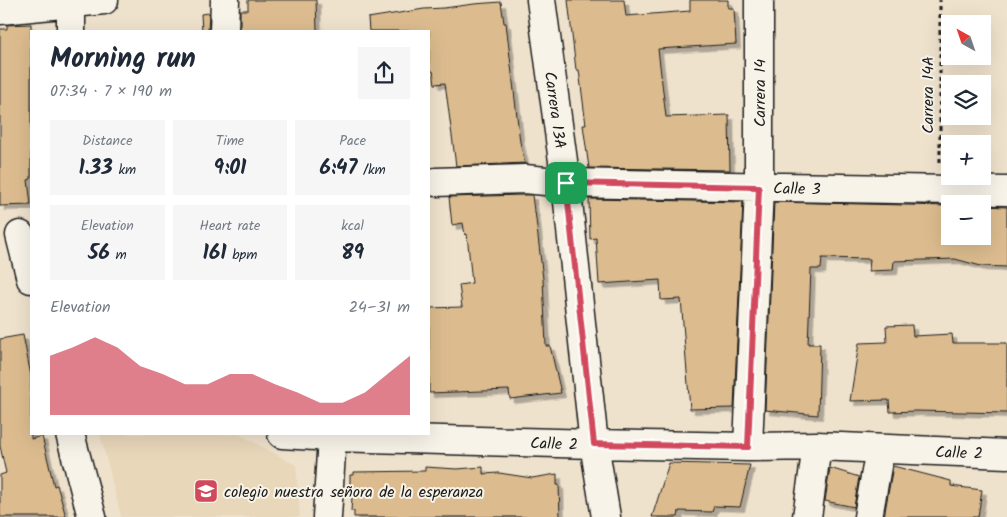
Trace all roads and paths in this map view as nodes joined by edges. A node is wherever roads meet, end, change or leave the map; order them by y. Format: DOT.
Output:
graph roads {
  1 [pos="104,0"];
  2 [pos="225,0"];
  3 [pos="528,0"];
  4 [pos="541,0"];
  5 [pos="760,0"];
  6 [pos="940,0"];
  7 [pos="71,2"];
  8 [pos="0,10"];
  9 [pos="71,30"];
  10 [pos="224,30"];
  11 [pos="436,182"];
  12 [pos="566,183"];
  13 [pos="759,187"];
  14 [pos="940,190"];
  15 [pos="1007,190"];
  16 [pos="17,236"];
  17 [pos="30,276"];
  18 [pos="70,435"];
  19 [pos="299,435"];
  20 [pos="332,437"];
  21 [pos="594,444"];
  22 [pos="817,446"];
  23 [pos="748,447"];
  24 [pos="880,449"];
  25 [pos="1007,454"];
  26 [pos="92,517"];
  27 [pos="327,517"];
  28 [pos="606,517"];
  29 [pos="806,517"];
  30 [pos="868,517"];
  1 -- 7 [label="street"];
  2 -- 10 [label="street"];
  3 -- 4 [label="street"];
  4 -- 12 [label="street, Carrera 13A"];
  5 -- 13 [label="street, Carrera 14"];
  6 -- 14 [label="path, Carrera 14A"];
  7 -- 8 [label="street"];
  7 -- 9 [label="street"];
  11 -- 12 [label="street, Calle 3"];
  12 -- 13 [label="street, Calle 3"];
  12 -- 21 [label="street, Carrera 13A"];
  13 -- 14 [label="street, Calle 3"];
  13 -- 23 [label="street, Carrera 14"];
  14 -- 15 [label="street, Calle 3"];
  16 -- 17 [label="street"];
  18 -- 26 [label="street"];
  19 -- 20 [label="street, Calle 2"];
  20 -- 21 [label="street, Calle 2"];
  20 -- 27 [label="street"];
  21 -- 23 [label="street, Calle 2"];
  21 -- 28 [label="street, Carrera 13A"];
  22 -- 23 [label="street, Calle 2"];
  22 -- 24 [label="street, Calle 2"];
  22 -- 29 [label="street"];
  24 -- 25 [label="street, Calle 2"];
  24 -- 30 [label="street"];
}
